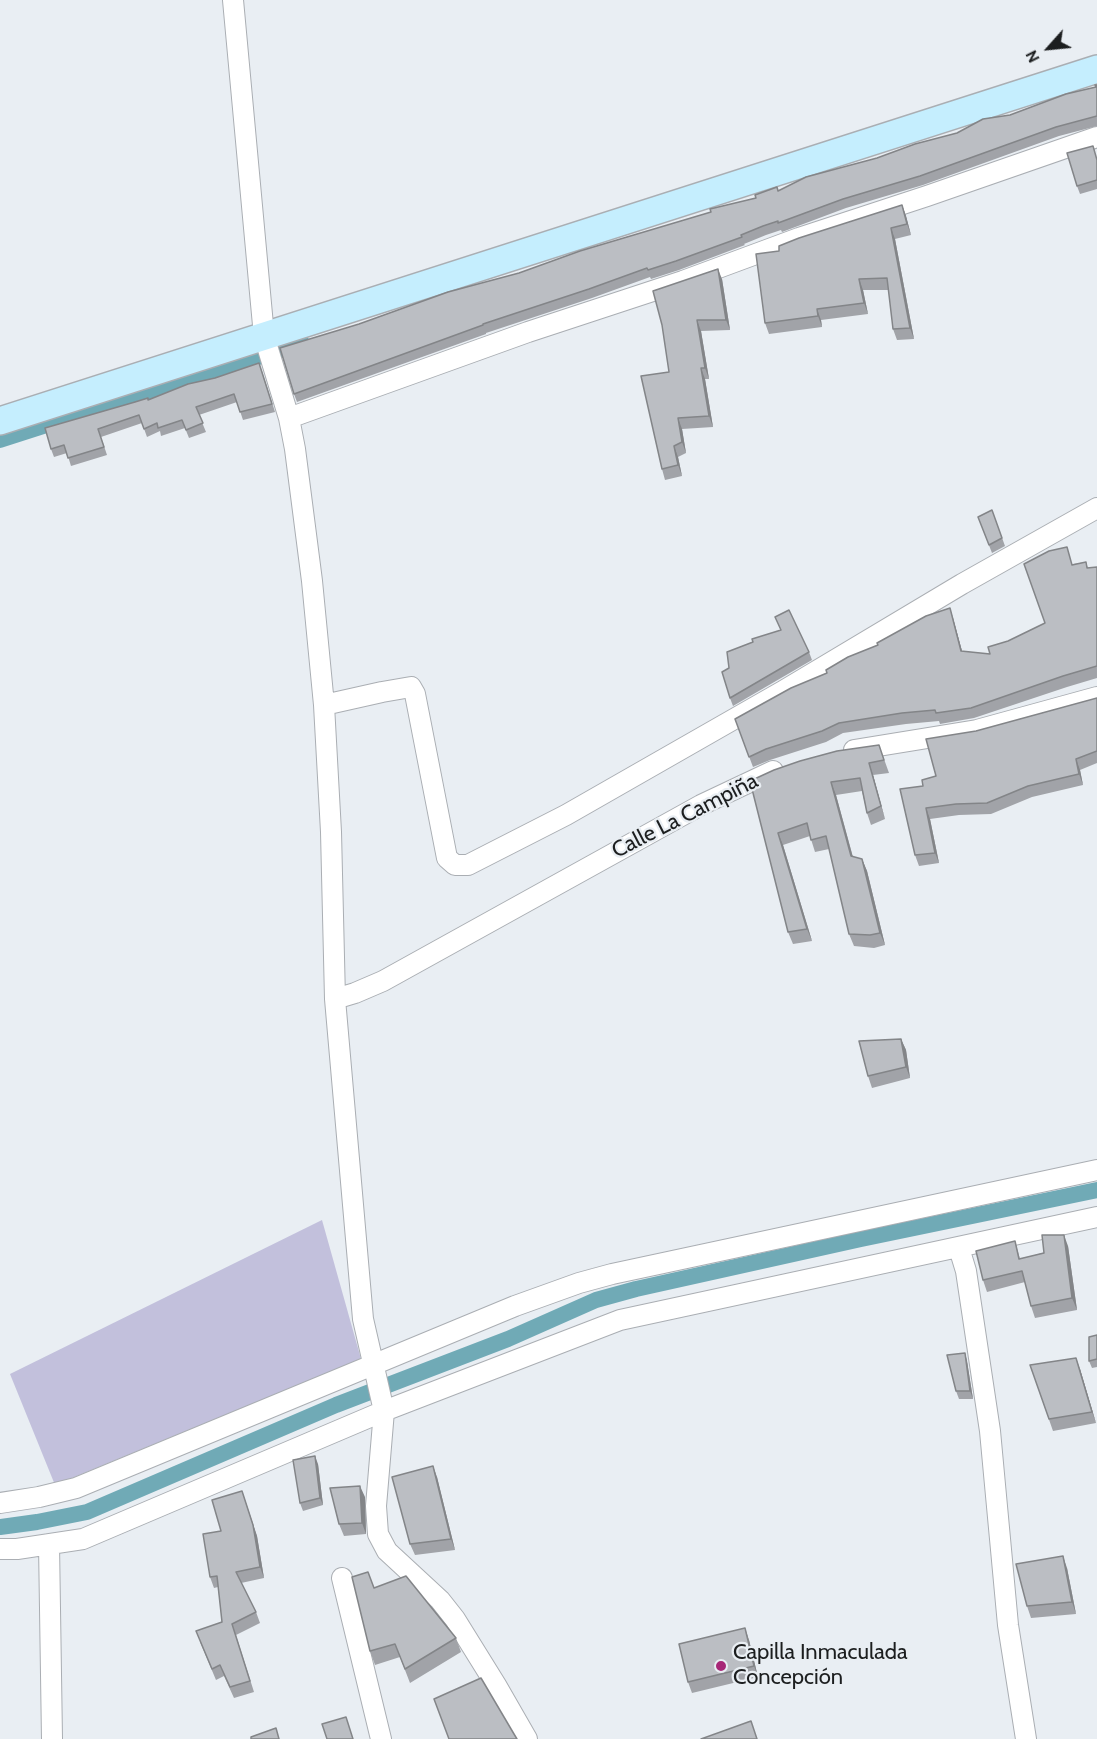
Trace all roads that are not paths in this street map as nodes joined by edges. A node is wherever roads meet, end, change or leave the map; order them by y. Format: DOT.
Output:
graph roads {
  1 [pos="233,0"];
  2 [pos="1097,69"];
  3 [pos="1097,137"];
  4 [pos="267,347"];
  5 [pos="289,418"];
  6 [pos="0,421"];
  7 [pos="1097,508"];
  8 [pos="1097,697"];
  9 [pos="324,705"];
  10 [pos="839,752"];
  11 [pos="792,765"];
  12 [pos="335,999"];
  13 [pos="1097,1170"];
  14 [pos="1097,1217"];
  15 [pos="958,1248"];
  16 [pos="375,1370"];
  17 [pos="383,1403"];
  18 [pos="0,1503"];
  19 [pos="49,1544"];
  20 [pos="0,1549"];
  21 [pos="342,1578"];
  22 [pos="52,1739"];
  23 [pos="381,1739"];
  24 [pos="527,1739"];
  25 [pos="1026,1739"];
  1 -- 4 [label="street"];
  2 -- 4 [label="main road"];
  3 -- 5 [label="street"];
  4 -- 5 [label="street"];
  4 -- 6 [label="main road"];
  5 -- 9 [label="street"];
  7 -- 9 [label="street"];
  8 -- 10 [label="street"];
  9 -- 12 [label="street"];
  11 -- 12 [label="street, Calle La Campiña"];
  12 -- 16 [label="street"];
  13 -- 16 [label="street"];
  14 -- 15 [label="street"];
  15 -- 17 [label="street"];
  15 -- 25 [label="street"];
  16 -- 17 [label="street"];
  16 -- 18 [label="street"];
  17 -- 19 [label="street"];
  17 -- 24 [label="street"];
  19 -- 20 [label="street"];
  19 -- 22 [label="street"];
  21 -- 23 [label="street"];
}
